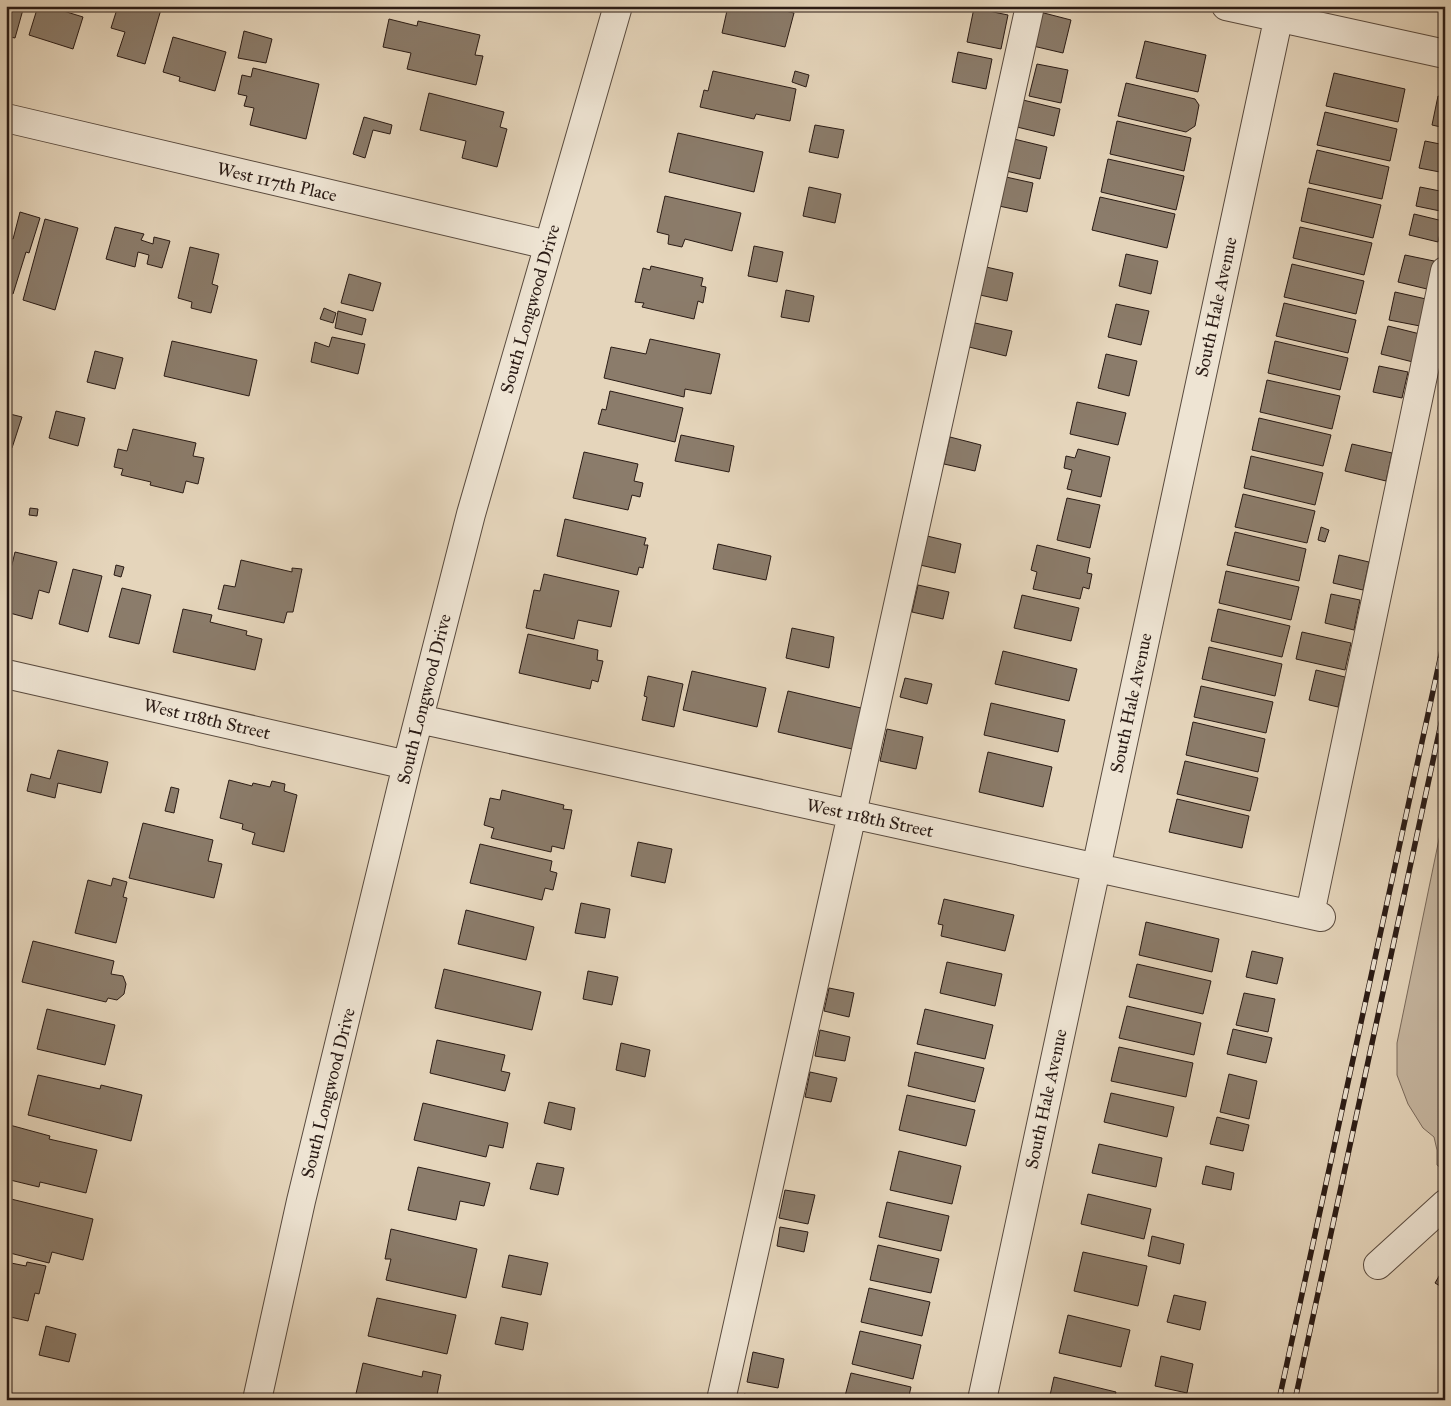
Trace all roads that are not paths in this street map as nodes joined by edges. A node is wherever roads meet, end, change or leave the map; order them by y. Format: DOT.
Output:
graph roads {
  1 [pos="618,6"];
  2 [pos="1030,6"];
  3 [pos="1226,6"];
  4 [pos="1280,12"];
  5 [pos="1445,54"];
  6 [pos="6,118"];
  7 [pos="548,245"];
  8 [pos="1445,271"];
  9 [pos="6,674"];
  10 [pos="419,719"];
  11 [pos="407,765"];
  12 [pos="852,814"];
  13 [pos="1096,867"];
  14 [pos="1445,1204"];
  15 [pos="1378,1265"];
  16 [pos="257,1400"];
  17 [pos="721,1400"];
  18 [pos="982,1400"];
  1 -- 7 [label="street, South Longwood Drive"];
  2 -- 12 [label="street"];
  3 -- 4 [label="street"];
  4 -- 5 [label="street"];
  4 -- 13 [label="street, South Hale Avenue"];
  6 -- 7 [label="street, West 117th Place"];
  7 -- 10 [label="street, South Longwood Drive"];
  8 -- 13 [label="street, West 118th Street"];
  9 -- 11 [label="street, West 118th Street"];
  10 -- 11 [label="street, South Longwood Drive"];
  10 -- 12 [label="street, West 118th Street"];
  11 -- 16 [label="street, South Longwood Drive"];
  12 -- 13 [label="street, West 118th Street"];
  12 -- 17 [label="street"];
  13 -- 18 [label="street, South Hale Avenue"];
  14 -- 15 [label="street"];
}
